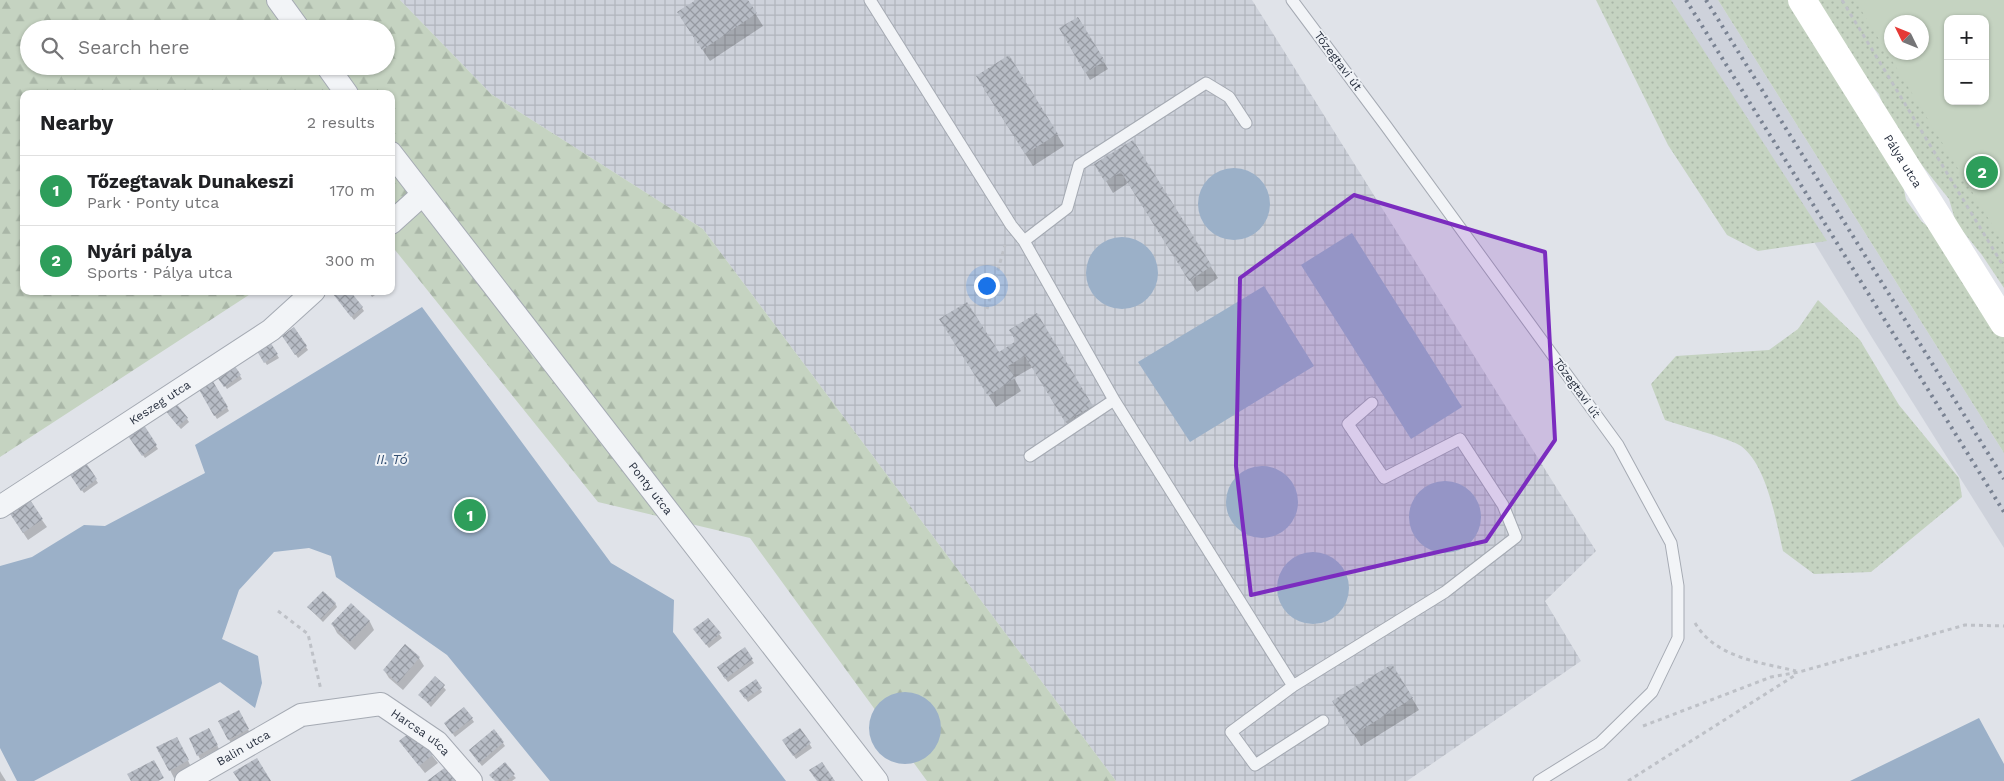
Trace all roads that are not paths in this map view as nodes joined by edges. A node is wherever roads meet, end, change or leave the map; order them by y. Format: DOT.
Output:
graph roads {
  1 [pos="278,0"];
  2 [pos="870,0"];
  3 [pos="1292,0"];
  4 [pos="1802,0"];
  5 [pos="292,20"];
  6 [pos="333,75"];
  7 [pos="344,90"];
  8 [pos="1246,123"];
  9 [pos="395,158"];
  10 [pos="422,195"];
  11 [pos="395,219"];
  12 [pos="1024,241"];
  13 [pos="310,295"];
  14 [pos="2004,324"];
  15 [pos="1114,400"];
  16 [pos="1372,403"];
  17 [pos="1030,456"];
  18 [pos="0,507"];
  19 [pos="1293,686"];
  20 [pos="301,715"];
  21 [pos="1323,721"];
  22 [pos="186,781"];
  23 [pos="471,781"];
  24 [pos="877,781"];
  25 [pos="1538,781"];
  1 -- 5 [label="street"];
  2 -- 12 [label="lane"];
  3 -- 25 [label="lane, Tőzegtavi út"];
  4 -- 14 [label="street, Pálya utca"];
  6 -- 7 [label="street"];
  8 -- 12 [label="lane"];
  9 -- 10 [label="street, Ponty utca"];
  10 -- 11 [label="street"];
  10 -- 24 [label="street, Ponty utca"];
  12 -- 15 [label="lane"];
  13 -- 18 [label="street, Keszeg utca"];
  15 -- 17 [label="lane"];
  15 -- 19 [label="lane"];
  16 -- 19 [label="lane"];
  19 -- 21 [label="lane"];
  20 -- 22 [label="street, Balin utca"];
  20 -- 23 [label="street, Harcsa utca"];
}
